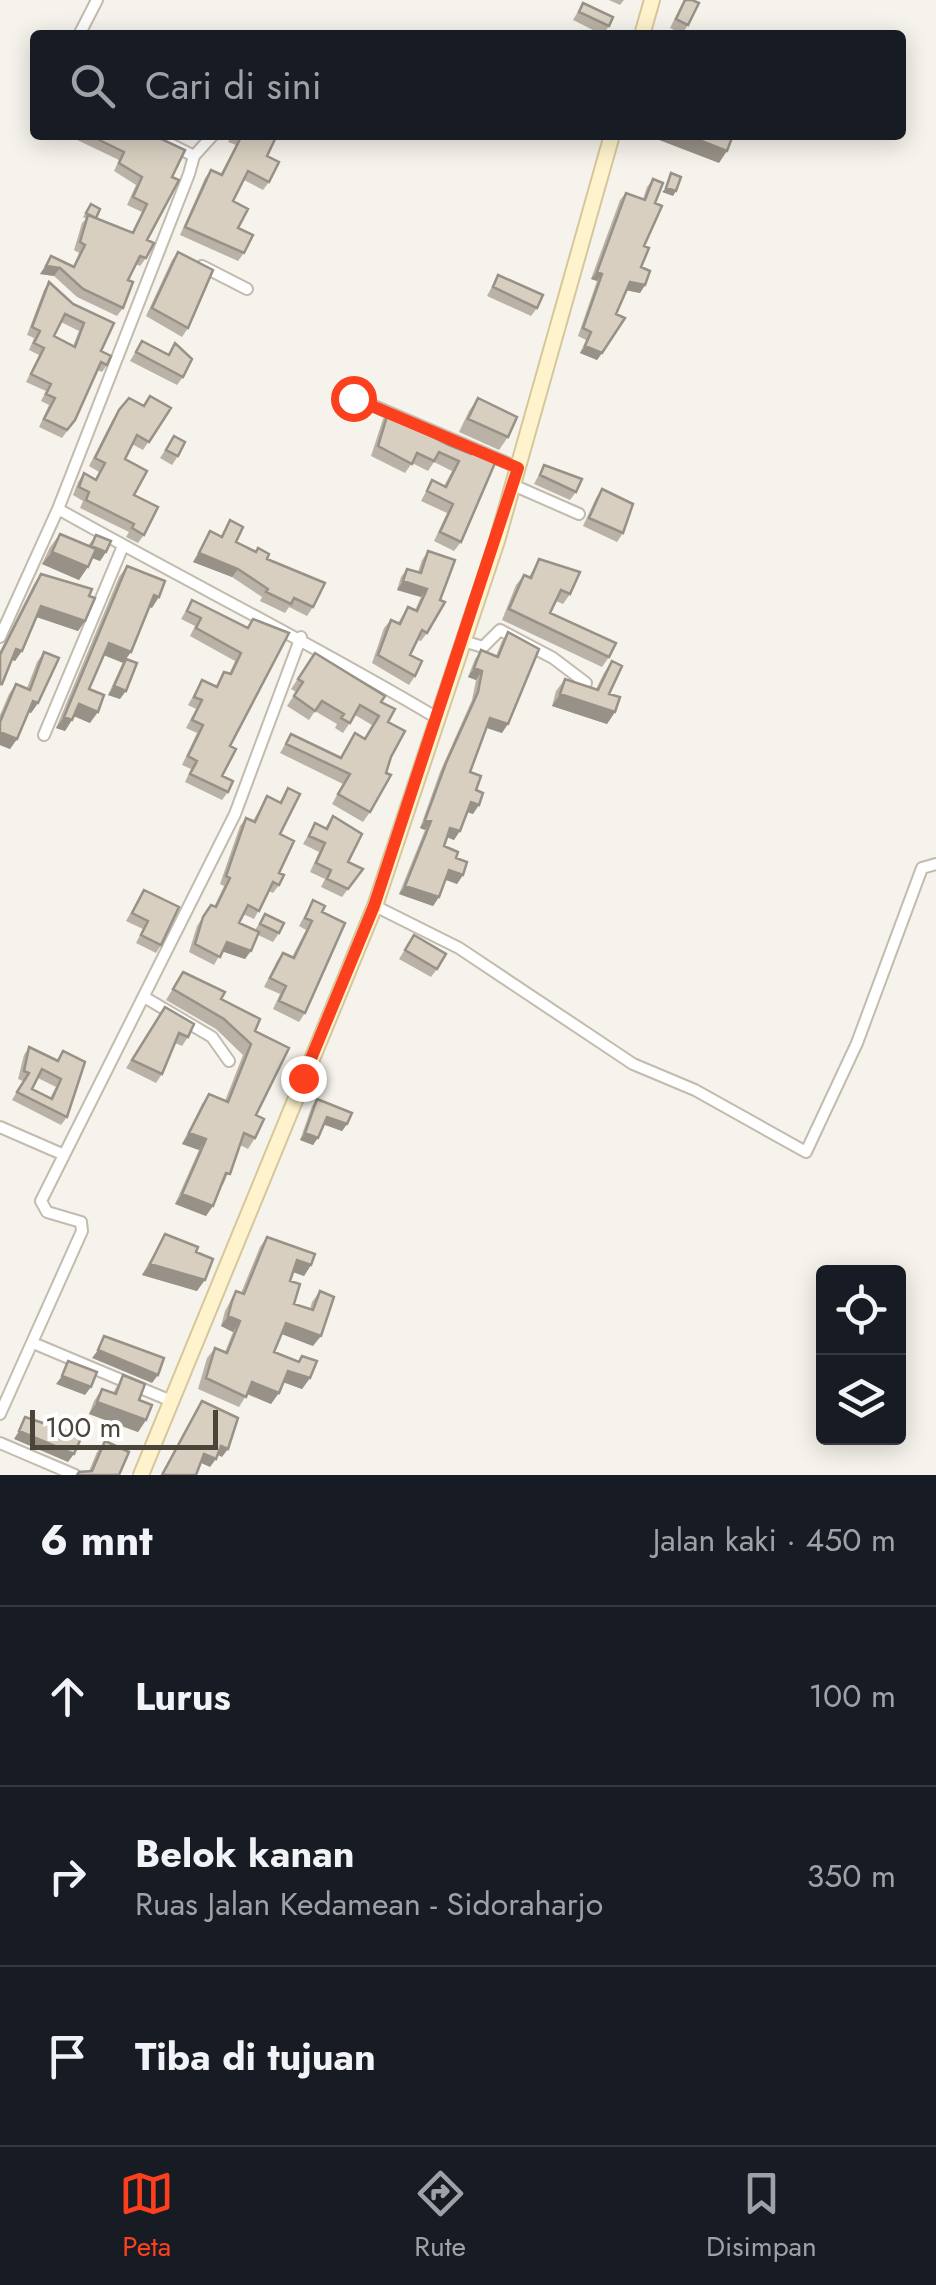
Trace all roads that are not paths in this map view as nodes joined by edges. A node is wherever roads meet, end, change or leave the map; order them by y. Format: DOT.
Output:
graph roads {
  1 [pos="97,0"];
  2 [pos="652,0"];
  3 [pos="82,30"];
  4 [pos="643,30"];
  5 [pos="162,140"];
  6 [pos="208,140"];
  7 [pos="611,140"];
  8 [pos="194,156"];
  9 [pos="160,244"];
  10 [pos="178,254"];
  11 [pos="195,262"];
  12 [pos="247,289"];
  13 [pos="109,322"];
  14 [pos="127,330"];
  15 [pos="353,398"];
  16 [pos="518,468"];
  17 [pos="514,485"];
  18 [pos="58,509"];
  19 [pos="579,514"];
  20 [pos="123,546"];
  21 [pos="0,637"];
  22 [pos="300,637"];
  23 [pos="463,641"];
  24 [pos="586,683"];
  25 [pos="437,718"];
  26 [pos="44,735"];
  27 [pos="936,864"];
  28 [pos="374,906"];
  29 [pos="144,998"];
  30 [pos="229,1060"];
  31 [pos="0,1127"];
  32 [pos="62,1154"];
  33 [pos="33,1343"];
  34 [pos="169,1400"];
  35 [pos="0,1414"];
  36 [pos="0,1443"];
  37 [pos="75,1475"];
  38 [pos="141,1475"];
  1 -- 3 [label="street"];
  2 -- 4 [label="main road"];
  5 -- 8 [label="street"];
  6 -- 8 [label="street"];
  7 -- 16 [label="main road"];
  8 -- 9 [label="street"];
  9 -- 10 [label="street"];
  9 -- 14 [label="street"];
  11 -- 12 [label="street"];
  13 -- 14 [label="street"];
  14 -- 18 [label="street"];
  15 -- 16 [label="street"];
  16 -- 17 [label="main road"];
  17 -- 19 [label="street"];
  17 -- 23 [label="main road"];
  18 -- 20 [label="street"];
  18 -- 21 [label="street"];
  20 -- 22 [label="street"];
  20 -- 26 [label="street"];
  22 -- 25 [label="street"];
  22 -- 29 [label="street"];
  23 -- 24 [label="street"];
  23 -- 25 [label="main road"];
  25 -- 28 [label="main road"];
  27 -- 28 [label="street"];
  28 -- 34 [label="main road"];
  29 -- 30 [label="street"];
  29 -- 32 [label="street"];
  31 -- 32 [label="street"];
  32 -- 33 [label="street"];
  33 -- 34 [label="street"];
  33 -- 35 [label="street"];
  34 -- 38 [label="main road"];
  36 -- 37 [label="street"];
}
